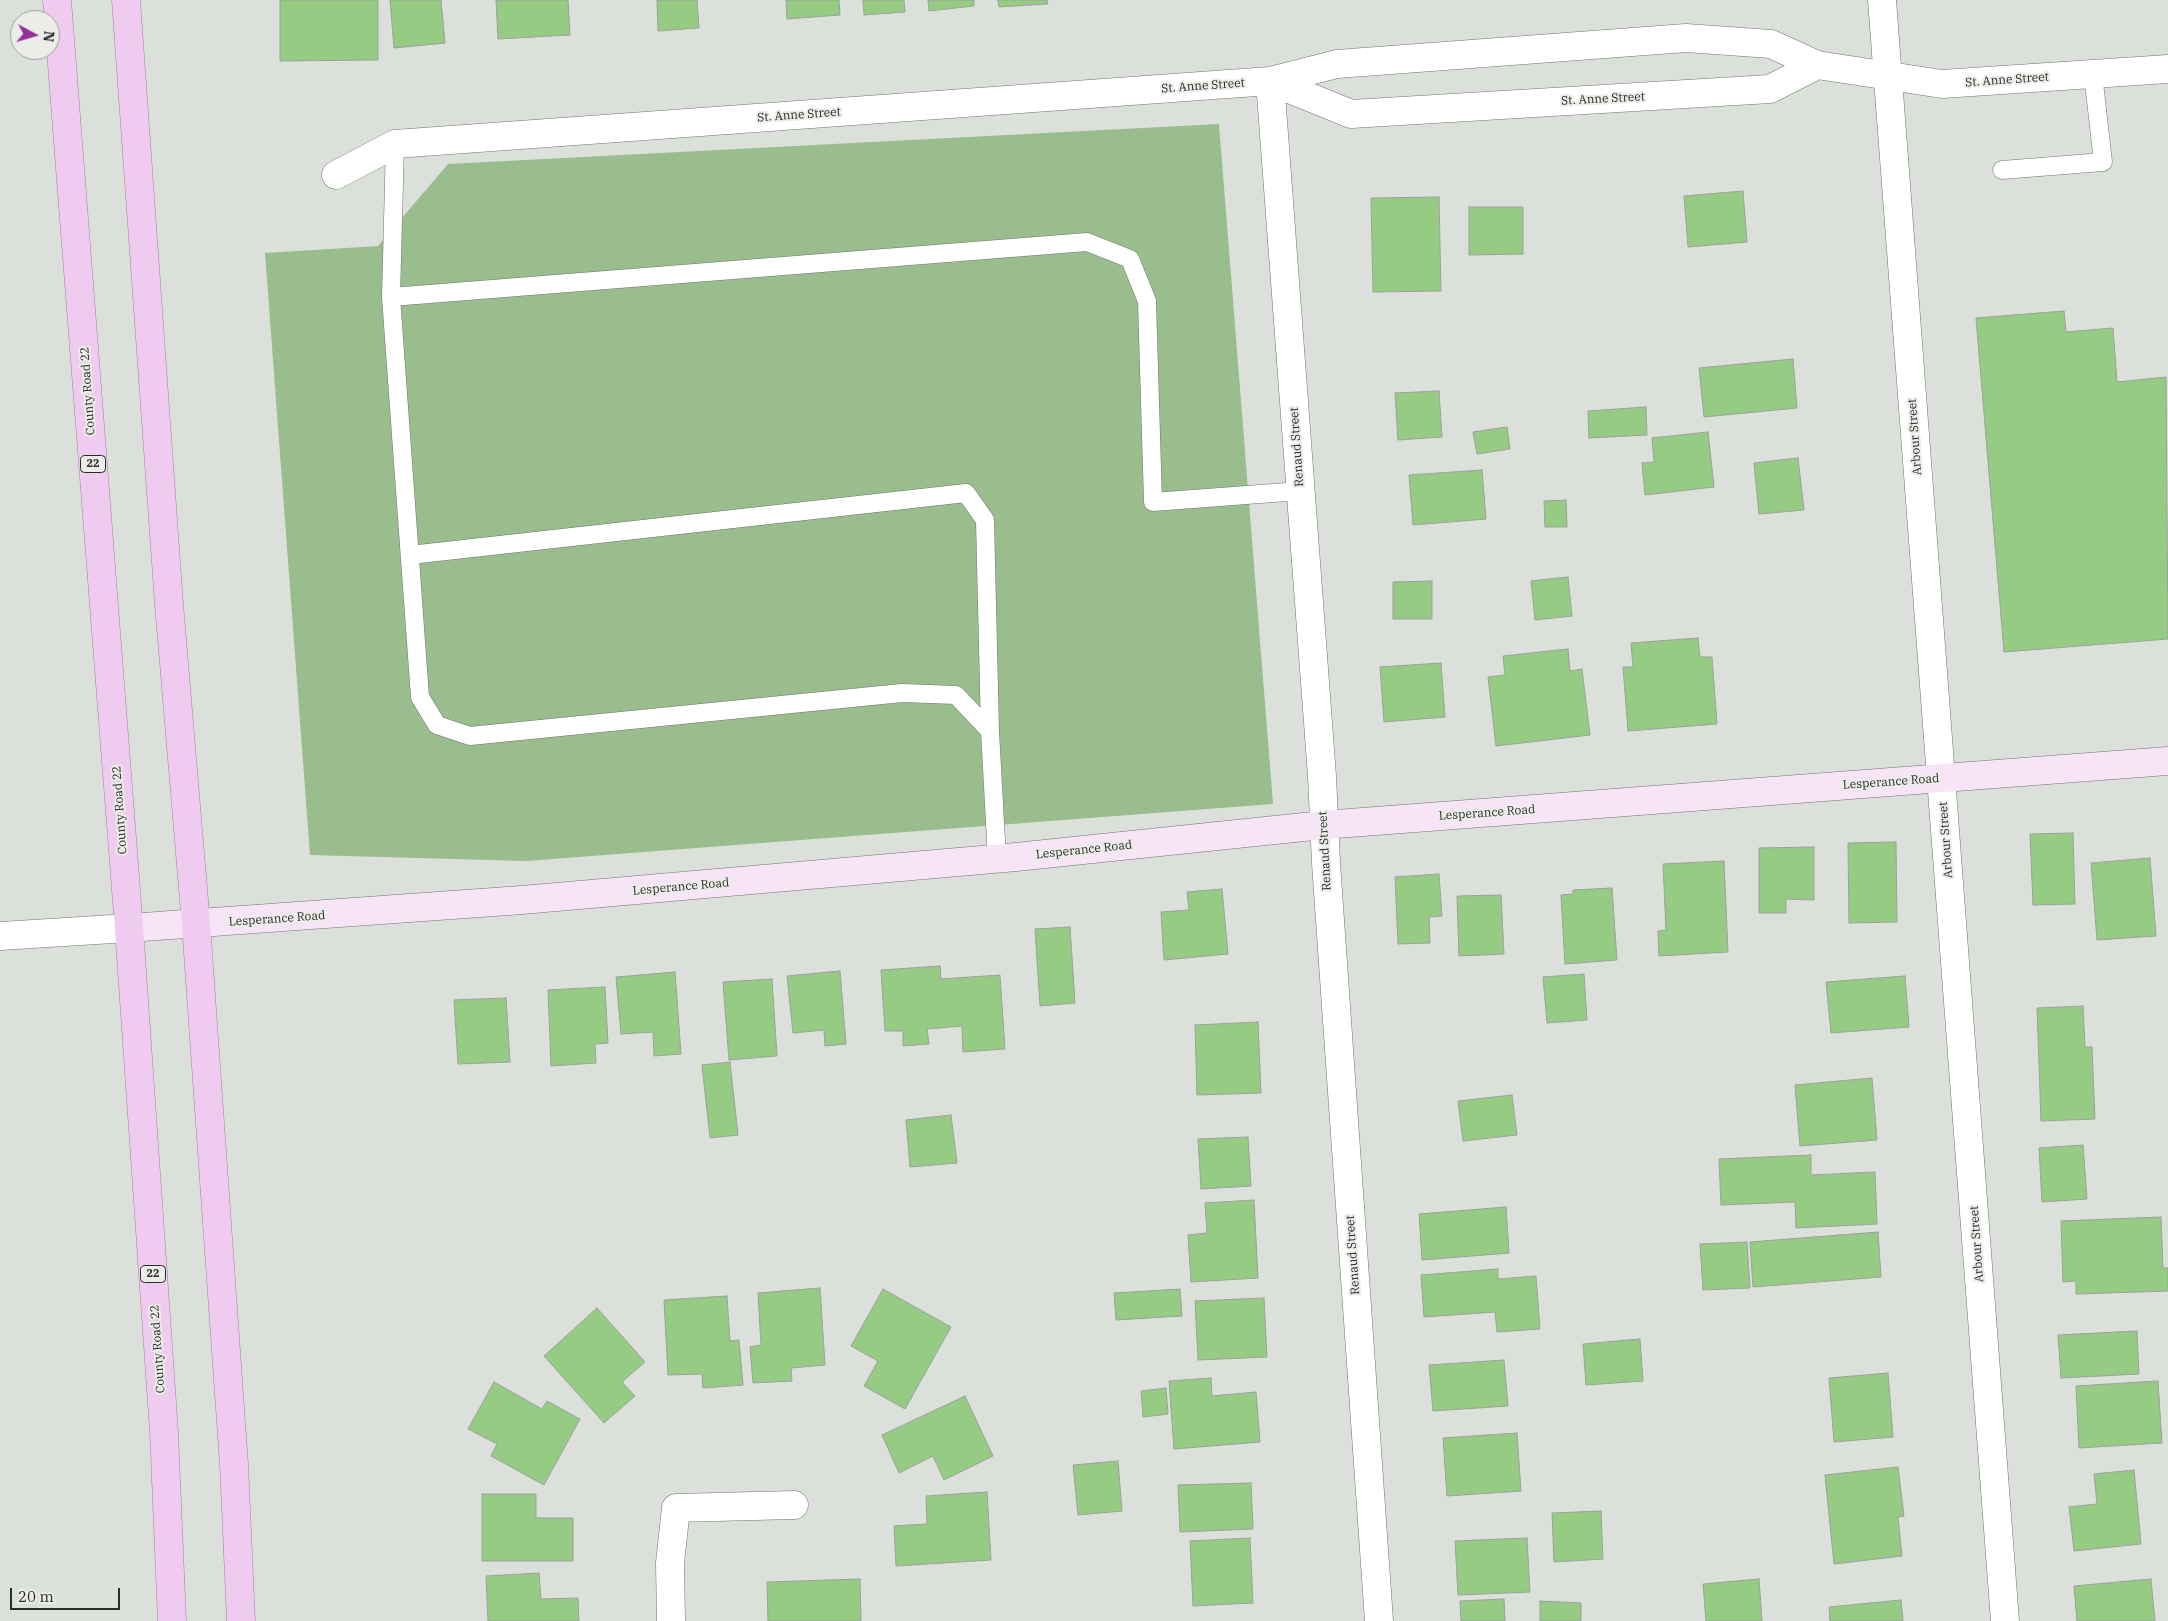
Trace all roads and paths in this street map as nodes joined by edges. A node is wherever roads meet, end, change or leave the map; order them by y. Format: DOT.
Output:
graph roads {
  1 [pos="57,0"];
  2 [pos="126,0"];
  3 [pos="1882,0"];
  4 [pos="1817,66"];
  5 [pos="2168,69"];
  6 [pos="2093,74"];
  7 [pos="1888,76"];
  8 [pos="1270,81"];
  9 [pos="395,144"];
  10 [pos="2002,170"];
  11 [pos="336,175"];
  12 [pos="391,297"];
  13 [pos="1300,491"];
  14 [pos="410,555"];
  15 [pos="990,731"];
  16 [pos="2168,761"];
  17 [pos="1941,778"];
  18 [pos="1323,825"];
  19 [pos="997,859"];
  20 [pos="196,924"];
  21 [pos="129,928"];
  22 [pos="0,936"];
  23 [pos="794,1505"];
  24 [pos="172,1621"];
  25 [pos="241,1621"];
  26 [pos="670,1621"];
  27 [pos="1379,1621"];
  28 [pos="2005,1621"];
  1 -- 21 [label="main road, County Road 22 / 22"];
  2 -- 20 [label="main road"];
  3 -- 7 [label="street, Arbour Street"];
  4 -- 7 [label="street, St. Anne Street"];
  4 -- 8 [label="street, St. Anne Street"];
  4 -- 8 [label="street, St. Anne Street"];
  5 -- 6 [label="street, St. Anne Street"];
  6 -- 7 [label="street, St. Anne Street"];
  6 -- 10 [label="lane"];
  7 -- 17 [label="street, Arbour Street"];
  8 -- 9 [label="street, St. Anne Street"];
  8 -- 13 [label="street, Renaud Street"];
  9 -- 11 [label="street, St. Anne Street"];
  9 -- 12 [label="lane"];
  12 -- 13 [label="lane"];
  12 -- 14 [label="lane"];
  13 -- 18 [label="street, Renaud Street"];
  14 -- 15 [label="lane"];
  14 -- 15 [label="lane"];
  15 -- 19 [label="lane"];
  16 -- 17 [label="main road, Lesperance Road"];
  17 -- 18 [label="main road, Lesperance Road"];
  17 -- 28 [label="street, Arbour Street"];
  18 -- 19 [label="main road, Lesperance Road"];
  18 -- 27 [label="street, Renaud Street"];
  19 -- 20 [label="main road, Lesperance Road"];
  20 -- 21 [label="main road, Lesperance Road"];
  20 -- 25 [label="main road"];
  21 -- 22 [label="street, Lesperance Road"];
  21 -- 24 [label="main road, County Road 22 / 22"];
  23 -- 26 [label="street"];
}
